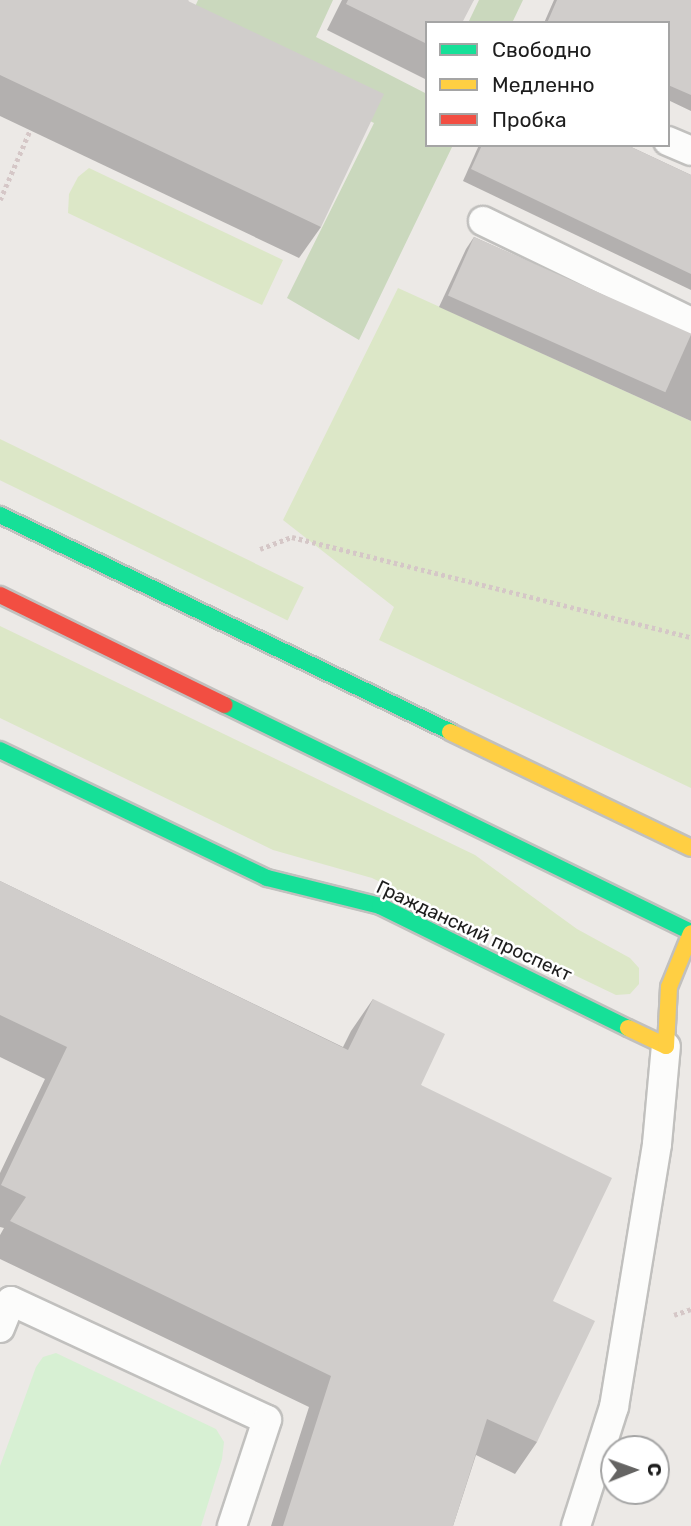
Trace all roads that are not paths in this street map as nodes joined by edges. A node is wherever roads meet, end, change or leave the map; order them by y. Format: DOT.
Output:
graph roads {
  1 [pos="670,142"];
  2 [pos="691,151"];
  3 [pos="482,221"];
  4 [pos="691,322"];
  5 [pos="0,515"];
  6 [pos="0,595"];
  7 [pos="0,750"];
  8 [pos="691,848"];
  9 [pos="691,932"];
  10 [pos="666,1046"];
  11 [pos="0,1328"];
  12 [pos="232,1526"];
  13 [pos="576,1526"];
  1 -- 2 [label="lane"];
  3 -- 4 [label="lane"];
  5 -- 8 [label="main road"];
  6 -- 9 [label="main road"];
  7 -- 10 [label="main road, Гражданский проспект"];
  9 -- 10 [label="main road"];
  10 -- 13 [label="lane"];
  11 -- 12 [label="lane"];
}
